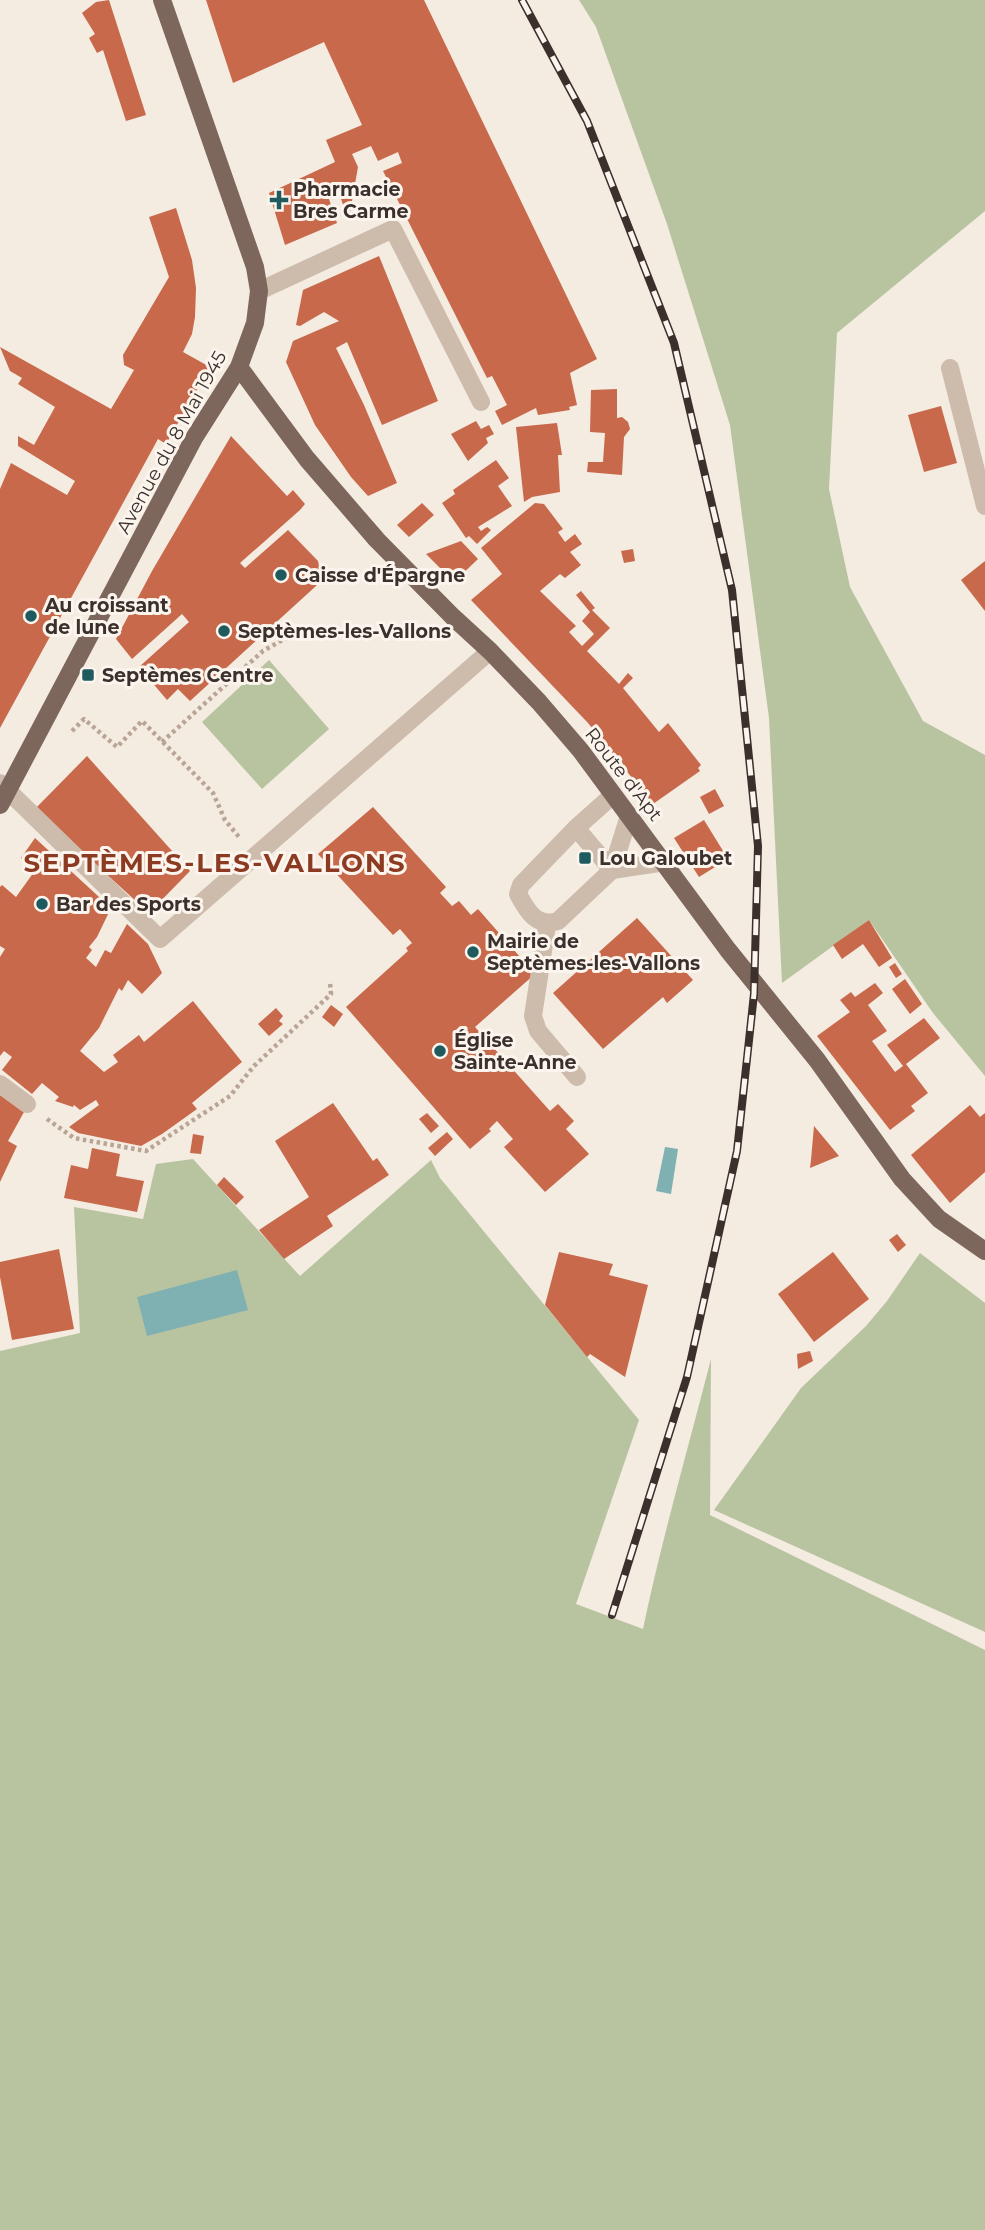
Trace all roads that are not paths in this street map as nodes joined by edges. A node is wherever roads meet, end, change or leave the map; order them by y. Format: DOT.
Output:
graph roads {
  1 [pos="162,0"];
  2 [pos="258,291"];
  3 [pos="239,367"];
  4 [pos="950,368"];
  5 [pos="481,402"];
  6 [pos="985,506"];
  7 [pos="490,651"];
  8 [pos="3,793"];
  9 [pos="613,795"];
  10 [pos="629,816"];
  11 [pos="576,828"];
  12 [pos="665,862"];
  13 [pos="612,870"];
  14 [pos="547,925"];
  15 [pos="577,1077"];
  16 [pos="0,1084"];
  17 [pos="27,1104"];
  18 [pos="985,1251"];
  1 -- 2 [label="main road, Avenue du 8 Mai 1945"];
  2 -- 3 [label="main road, Avenue du 8 Mai 1945"];
  2 -- 5 [label="street"];
  3 -- 7 [label="main road, Route d'Apt"];
  3 -- 8 [label="main road, Avenue du 8 Mai 1945"];
  4 -- 6 [label="street"];
  7 -- 8 [label="street"];
  7 -- 9 [label="main road, Route d'Apt"];
  9 -- 10 [label="main road, Route d'Apt"];
  9 -- 11 [label="street"];
  10 -- 12 [label="main road, Route d'Apt"];
  10 -- 13 [label="street"];
  11 -- 13 [label="street"];
  11 -- 14 [label="street"];
  12 -- 13 [label="street"];
  12 -- 18 [label="main road, Route d'Apt"];
  13 -- 14 [label="street"];
  14 -- 15 [label="street"];
  16 -- 17 [label="street"];
}
